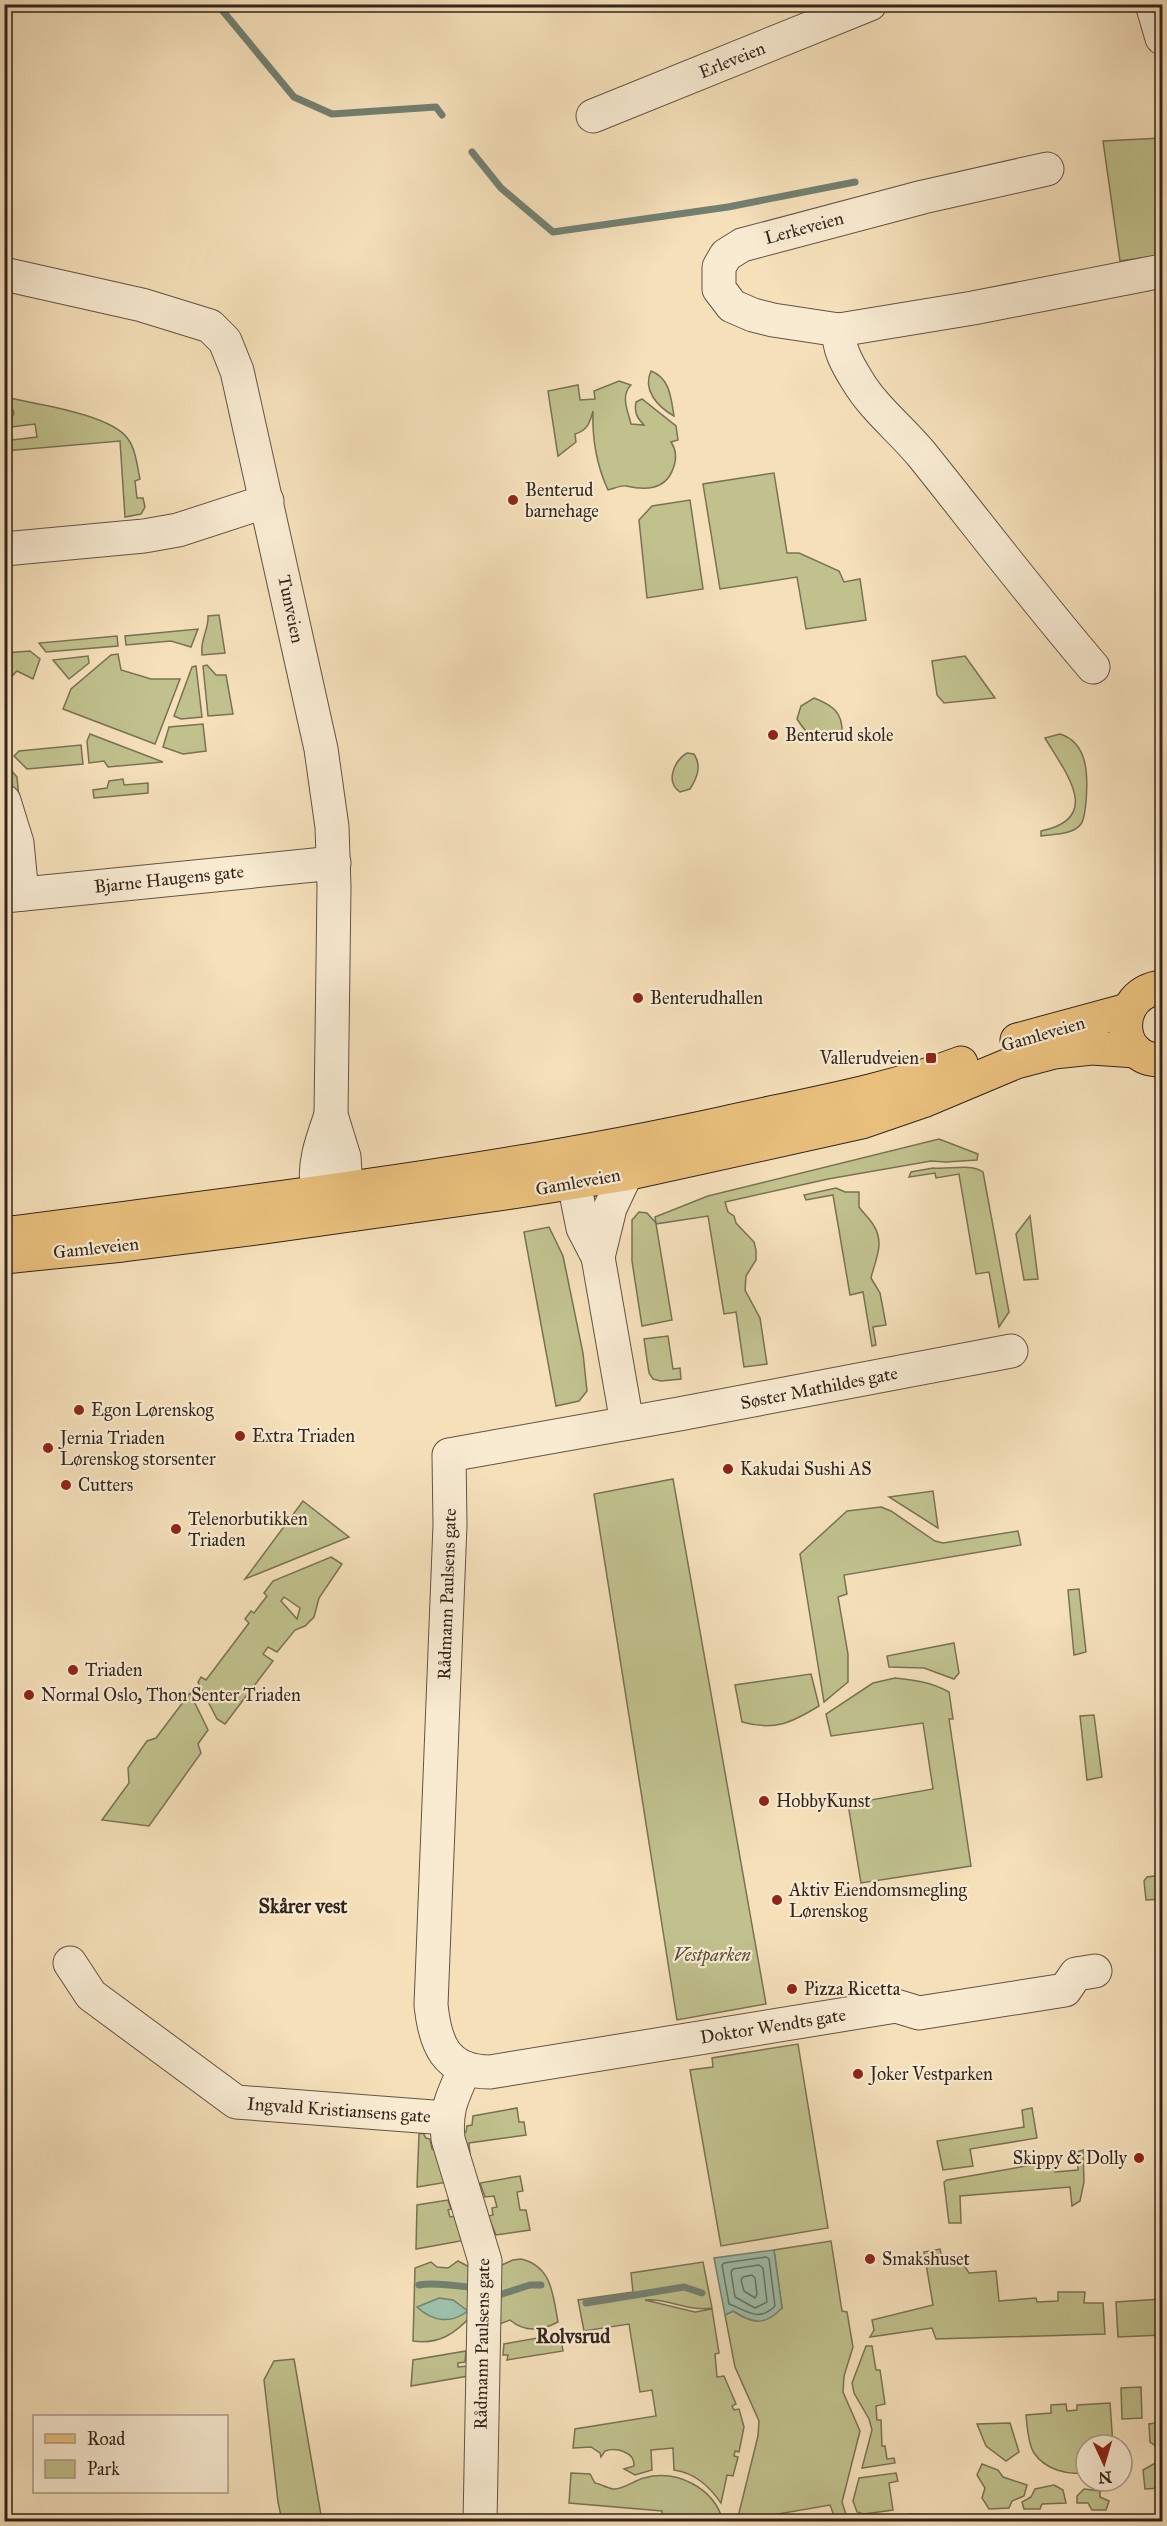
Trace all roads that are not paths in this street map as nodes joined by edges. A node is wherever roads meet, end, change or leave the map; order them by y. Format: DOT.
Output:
graph roads {
  1 [pos="870,4"];
  2 [pos="1152,4"];
  3 [pos="1162,38"];
  4 [pos="593,116"];
  5 [pos="1047,169"];
  6 [pos="1162,272"];
  7 [pos="4,273"];
  8 [pos="838,330"];
  9 [pos="267,501"];
  10 [pos="4,549"];
  11 [pos="1093,667"];
  12 [pos="4,801"];
  13 [pos="334,863"];
  14 [pos="13,895"];
  15 [pos="1162,987"];
  16 [pos="1128,1010"];
  17 [pos="1155,1060"];
  18 [pos="577,1168"];
  19 [pos="626,1174"];
  20 [pos="332,1199"];
  21 [pos="4,1234"];
  22 [pos="4,1257"];
  23 [pos="598,1257"];
  24 [pos="1011,1351"];
  25 [pos="627,1423"];
  26 [pos="70,1963"];
  27 [pos="1095,1971"];
  28 [pos="471,2069"];
  29 [pos="446,2118"];
  30 [pos="480,2522"];
  1 -- 4 [label="street, Erleveien"];
  2 -- 3 [label="street"];
  5 -- 8 [label="street, Lerkeveien"];
  6 -- 8 [label="street, Lerkeveien"];
  7 -- 9 [label="street, Tunveien"];
  8 -- 11 [label="street"];
  9 -- 10 [label="street"];
  9 -- 13 [label="street, Tunveien"];
  12 -- 14 [label="street"];
  13 -- 14 [label="street, Bjarne Haugens gate"];
  13 -- 20 [label="street, Tunveien"];
  15 -- 16 [label="main road, Gamleveien"];
  16 -- 17 [label="main road, Gamleveien"];
  16 -- 18 [label="main road, Gamleveien"];
  17 -- 19 [label="main road, Gamleveien"];
  18 -- 19 [label="main road, Gamleveien"];
  18 -- 20 [label="main road, Gamleveien"];
  18 -- 23 [label="street"];
  19 -- 23 [label="street"];
  20 -- 21 [label="main road, Gamleveien"];
  20 -- 22 [label="main road, Gamleveien"];
  23 -- 25 [label="street"];
  24 -- 25 [label="street, Søster Mathildes gate"];
  25 -- 28 [label="street, Rådmann Paulsens gate"];
  26 -- 29 [label="street, Ingvald Kristiansens gate"];
  27 -- 28 [label="street, Doktor Wendts gate"];
  28 -- 29 [label="street, Rådmann Paulsens gate"];
  29 -- 30 [label="street, Rådmann Paulsens gate"];
}
